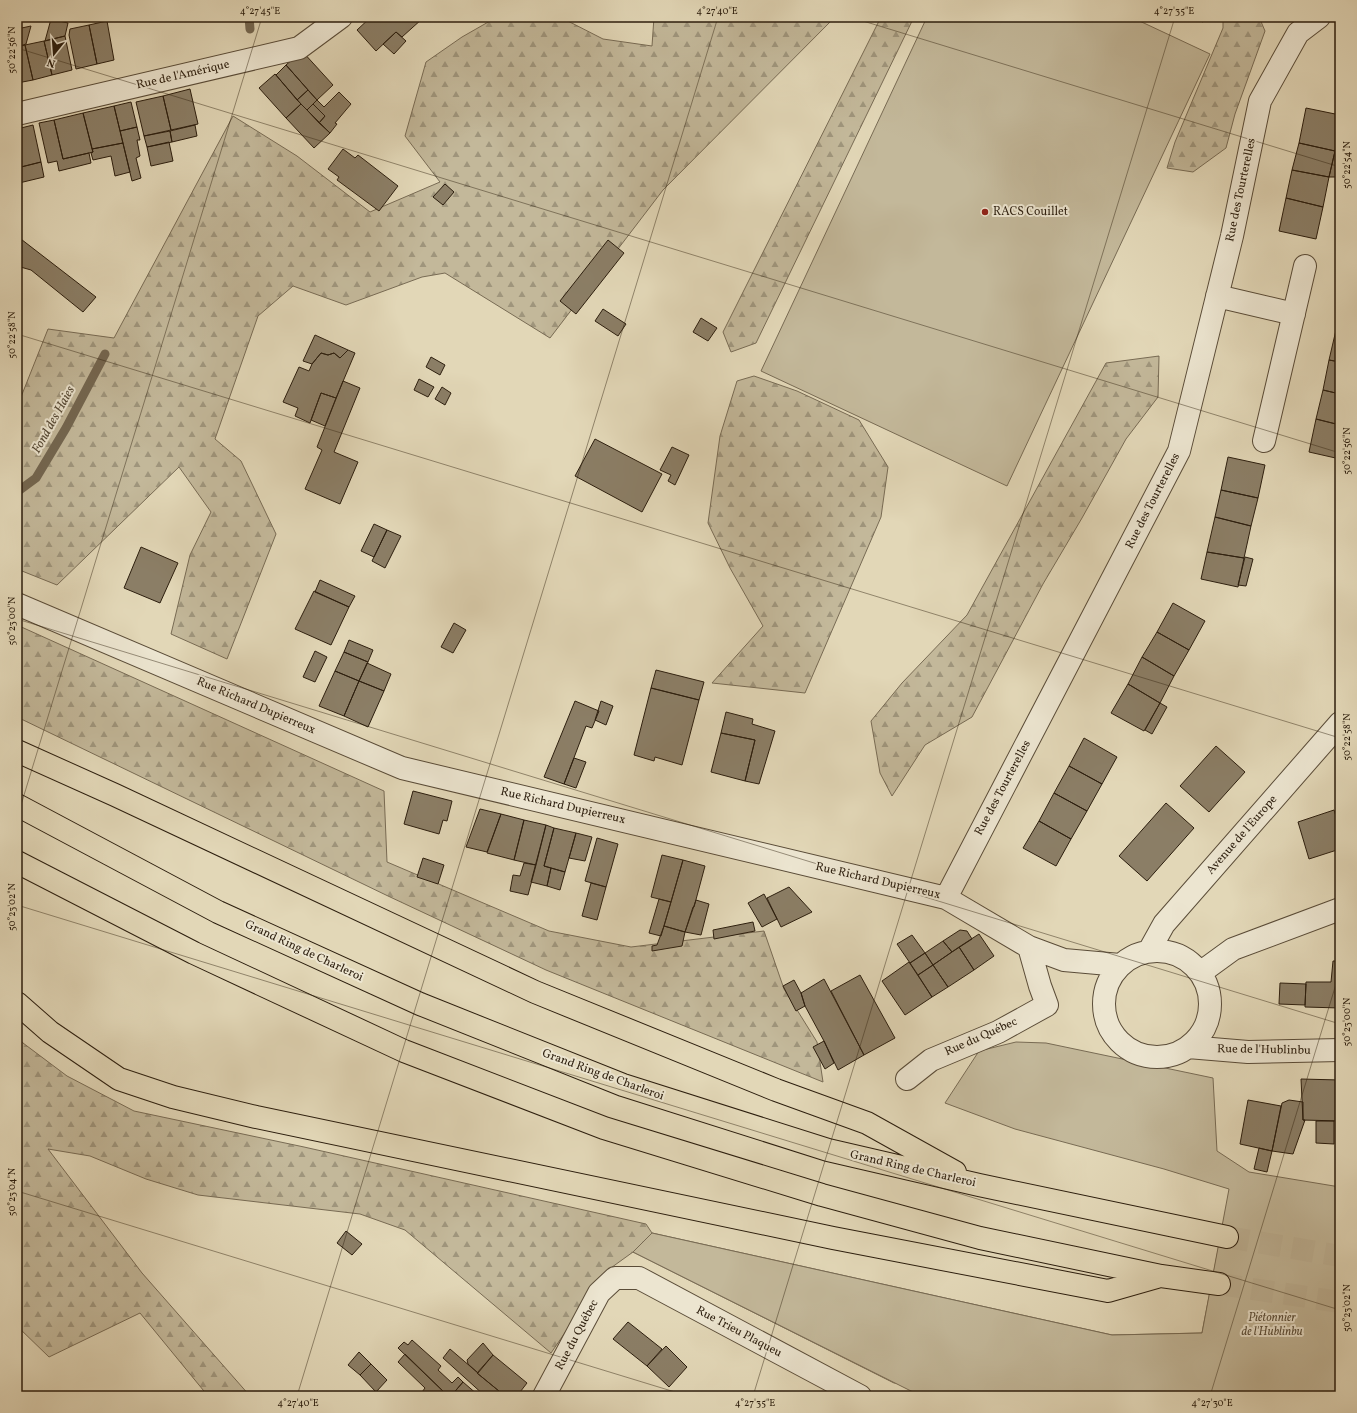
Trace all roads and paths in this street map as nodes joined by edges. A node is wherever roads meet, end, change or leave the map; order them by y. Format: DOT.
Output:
graph roads {
  1 [pos="341,17"];
  2 [pos="1319,17"];
  3 [pos="1294,25"];
  4 [pos="17,114"];
  5 [pos="1305,266"];
  6 [pos="1217,296"];
  7 [pos="1294,314"];
  8 [pos="1264,441"];
  9 [pos="17,604"];
  10 [pos="1340,723"];
  11 [pos="17,751"];
  12 [pos="17,805"];
  13 [pos="17,862"];
  14 [pos="946,898"];
  15 [pos="1340,909"];
  16 [pos="1029,947"];
  17 [pos="1149,951"];
  18 [pos="1120,965"];
  19 [pos="1200,973"];
  20 [pos="17,1004"];
  21 [pos="1188,1047"];
  22 [pos="1340,1050"];
  23 [pos="907,1079"];
  24 [pos="979,1185"];
  25 [pos="1227,1237"];
  26 [pos="1160,1276"];
  27 [pos="616,1278"];
  28 [pos="1219,1284"];
  29 [pos="544,1396"];
  30 [pos="860,1396"];
  1 -- 4 [label="street, Rue de l'Amérique"];
  2 -- 3 [label="street, Rue des Tourterelles"];
  3 -- 6 [label="street, Rue des Tourterelles"];
  5 -- 7 [label="street"];
  6 -- 7 [label="street"];
  6 -- 14 [label="street, Rue des Tourterelles"];
  7 -- 8 [label="street"];
  9 -- 14 [label="street, Rue Richard Dupierreux"];
  10 -- 17 [label="street, Avenue de l'Europe"];
  11 -- 24 [label="highway"];
  12 -- 24 [label="highway, Grand Ring de Charleroi"];
  13 -- 26 [label="highway"];
  14 -- 16 [label="street, Rue Richard Dupierreux"];
  15 -- 19 [label="street"];
  16 -- 18 [label="street, Rue Richard Dupierreux"];
  16 -- 23 [label="street, Rue du Québec"];
  17 -- 18 [label="street"];
  17 -- 19 [label="street"];
  18 -- 21 [label="street"];
  19 -- 21 [label="street"];
  20 -- 26 [label="highway"];
  21 -- 22 [label="street, Rue de l'Hublinbu"];
  24 -- 25 [label="highway, Grand Ring de Charleroi"];
  26 -- 28 [label="highway"];
  27 -- 29 [label="street, Rue du Québec"];
  27 -- 30 [label="street, Rue Trieu Plaqueu"];
}
